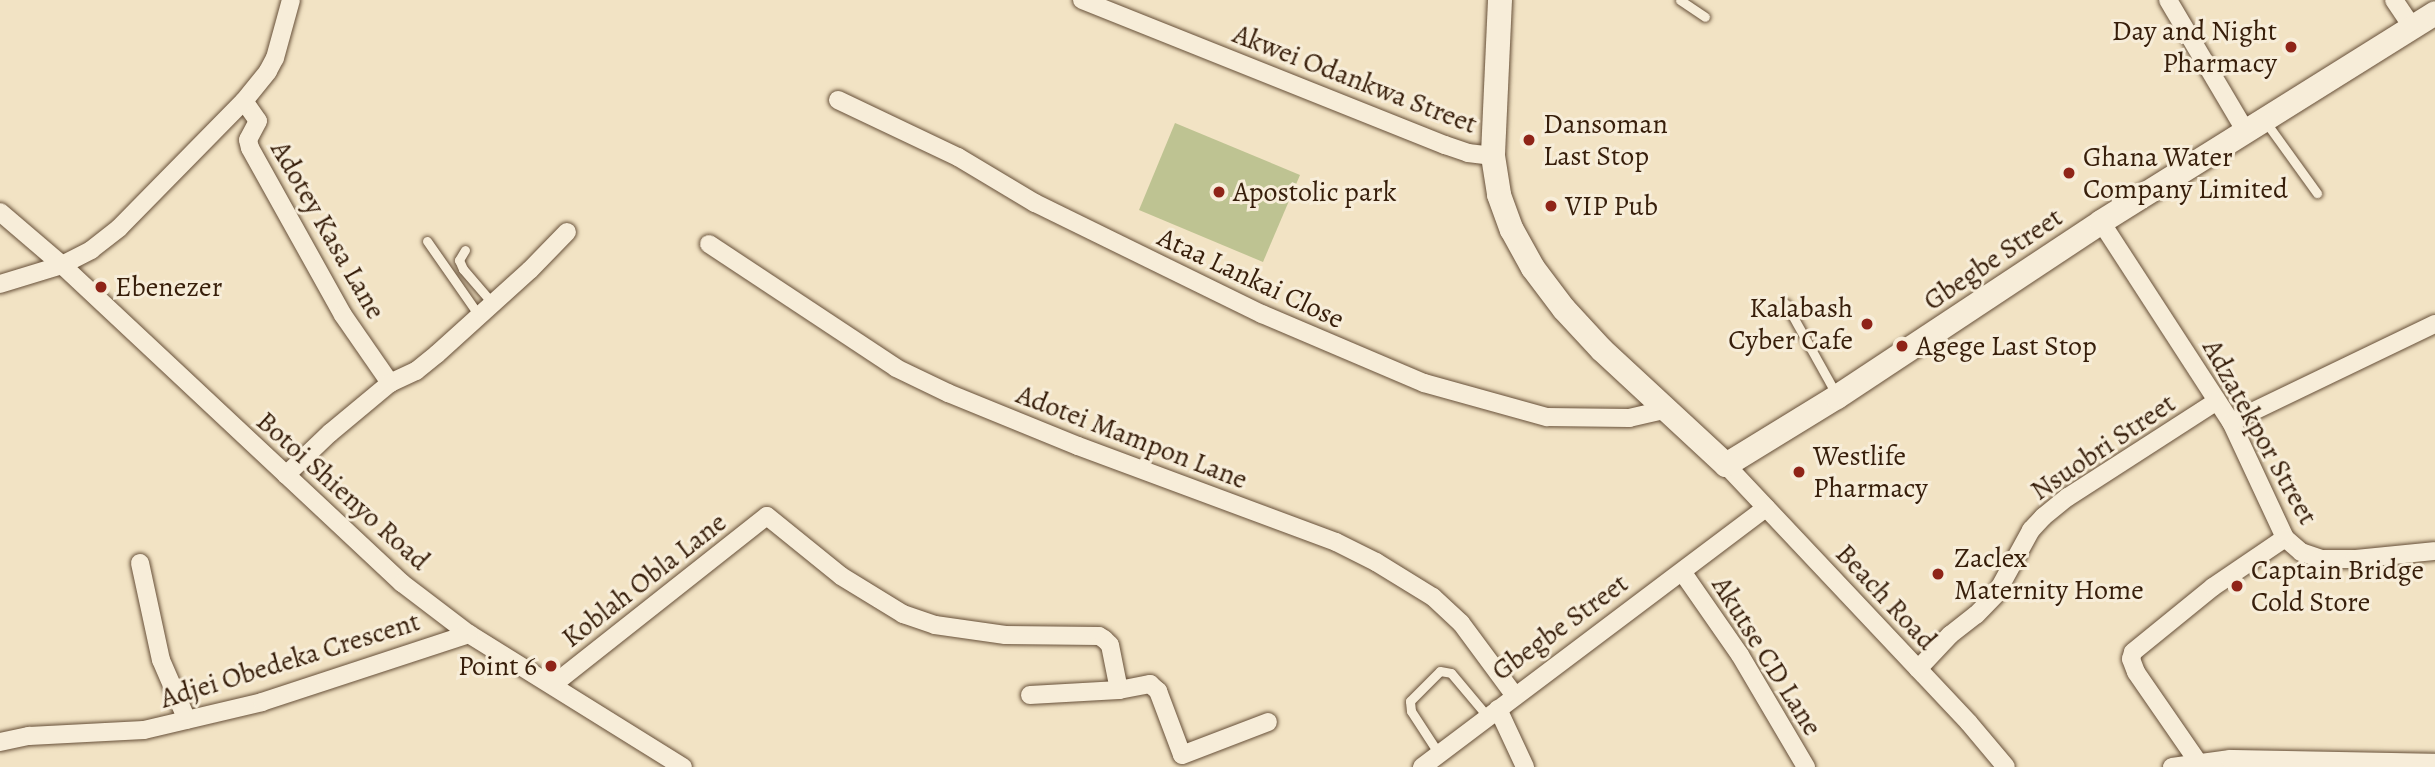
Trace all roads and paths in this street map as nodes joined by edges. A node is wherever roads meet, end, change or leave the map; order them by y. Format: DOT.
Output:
graph roads {
  1 [pos="291,0"];
  2 [pos="1082,0"];
  3 [pos="1500,0"];
  4 [pos="1680,0"];
  5 [pos="2168,0"];
  6 [pos="2394,0"];
  7 [pos="2435,13"];
  8 [pos="1705,17"];
  9 [pos="2412,27"];
  10 [pos="838,100"];
  11 [pos="244,101"];
  12 [pos="2255,126"];
  13 [pos="1493,156"];
  14 [pos="2317,193"];
  15 [pos="0,212"];
  16 [pos="2102,222"];
  17 [pos="567,232"];
  18 [pos="427,241"];
  19 [pos="709,244"];
  20 [pos="465,250"];
  21 [pos="62,265"];
  22 [pos="0,284"];
  23 [pos="1786,304"];
  24 [pos="487,311"];
  25 [pos="2435,324"];
  26 [pos="390,383"];
  27 [pos="1838,397"];
  28 [pos="2217,401"];
  29 [pos="1667,409"];
  30 [pos="2231,422"];
  31 [pos="1726,466"];
  32 [pos="286,475"];
  33 [pos="1766,508"];
  34 [pos="2285,538"];
  35 [pos="2435,551"];
  36 [pos="140,563"];
  37 [pos="1683,573"];
  38 [pos="469,634"];
  39 [pos="1918,669"];
  40 [pos="554,684"];
  41 [pos="1119,690"];
  42 [pos="1030,695"];
  43 [pos="1515,696"];
  44 [pos="1493,713"];
  45 [pos="187,720"];
  46 [pos="1268,722"];
  47 [pos="0,741"];
  48 [pos="1439,754"];
  49 [pos="2198,762"];
  50 [pos="2435,763"];
  51 [pos="2405,766"];
  52 [pos="683,767"];
  53 [pos="1422,767"];
  54 [pos="1525,767"];
  55 [pos="1806,767"];
  56 [pos="2006,767"];
  57 [pos="2172,767"];
  1 -- 11 [label="street"];
  2 -- 13 [label="street, Akwei Odankwa Street"];
  3 -- 13 [label="street"];
  4 -- 8 [label="lane"];
  5 -- 12 [label="street"];
  6 -- 9 [label="street"];
  7 -- 9 [label="street, Gbegbe Street"];
  9 -- 12 [label="street, Gbegbe Street"];
  10 -- 29 [label="street, Ataa Lankai Close"];
  11 -- 21 [label="street"];
  11 -- 26 [label="street, Adotey Kasa Lane"];
  12 -- 14 [label="lane"];
  12 -- 16 [label="street, Gbegbe Street"];
  13 -- 29 [label="street"];
  15 -- 21 [label="street, Botoi Shienyo Road"];
  16 -- 27 [label="street, Gbegbe Street"];
  16 -- 28 [label="street, Adzatekpor Street"];
  17 -- 24 [label="street"];
  18 -- 24 [label="lane"];
  19 -- 43 [label="street, Adotei Mampon Lane"];
  20 -- 24 [label="lane"];
  21 -- 22 [label="street"];
  21 -- 32 [label="street, Botoi Shienyo Road"];
  23 -- 27 [label="lane"];
  24 -- 26 [label="street"];
  25 -- 30 [label="street"];
  26 -- 32 [label="street"];
  27 -- 31 [label="street, Gbegbe Street"];
  28 -- 30 [label="street, Adzatekpor Street"];
  28 -- 39 [label="street, Nsuobri Street"];
  29 -- 31 [label="street"];
  30 -- 34 [label="street, Adzatekpor Street"];
  31 -- 33 [label="street, Beach Road"];
  32 -- 38 [label="street, Botoi Shienyo Road"];
  33 -- 37 [label="street, Gbegbe Street"];
  33 -- 39 [label="street, Beach Road"];
  34 -- 35 [label="street, Adzatekpor Street"];
  34 -- 49 [label="street"];
  36 -- 45 [label="street"];
  37 -- 43 [label="street, Gbegbe Street"];
  37 -- 55 [label="street, Akutse CD Lane"];
  38 -- 40 [label="street, Botoi Shienyo Road"];
  38 -- 45 [label="street, Adjei Obedeka Crescent"];
  39 -- 56 [label="street, Beach Road"];
  40 -- 41 [label="street, Koblah Obla Lane"];
  40 -- 52 [label="street, Botoi Shienyo Road"];
  41 -- 42 [label="street"];
  41 -- 46 [label="street"];
  43 -- 44 [label="street, Gbegbe Street"];
  44 -- 48 [label="street, Gbegbe Street"];
  44 -- 48 [label="lane"];
  44 -- 54 [label="street"];
  45 -- 47 [label="street, Adjei Obedeka Crescent"];
  48 -- 53 [label="street, Gbegbe Street"];
  49 -- 51 [label="street"];
  49 -- 57 [label="street"];
  50 -- 51 [label="street"];
}
